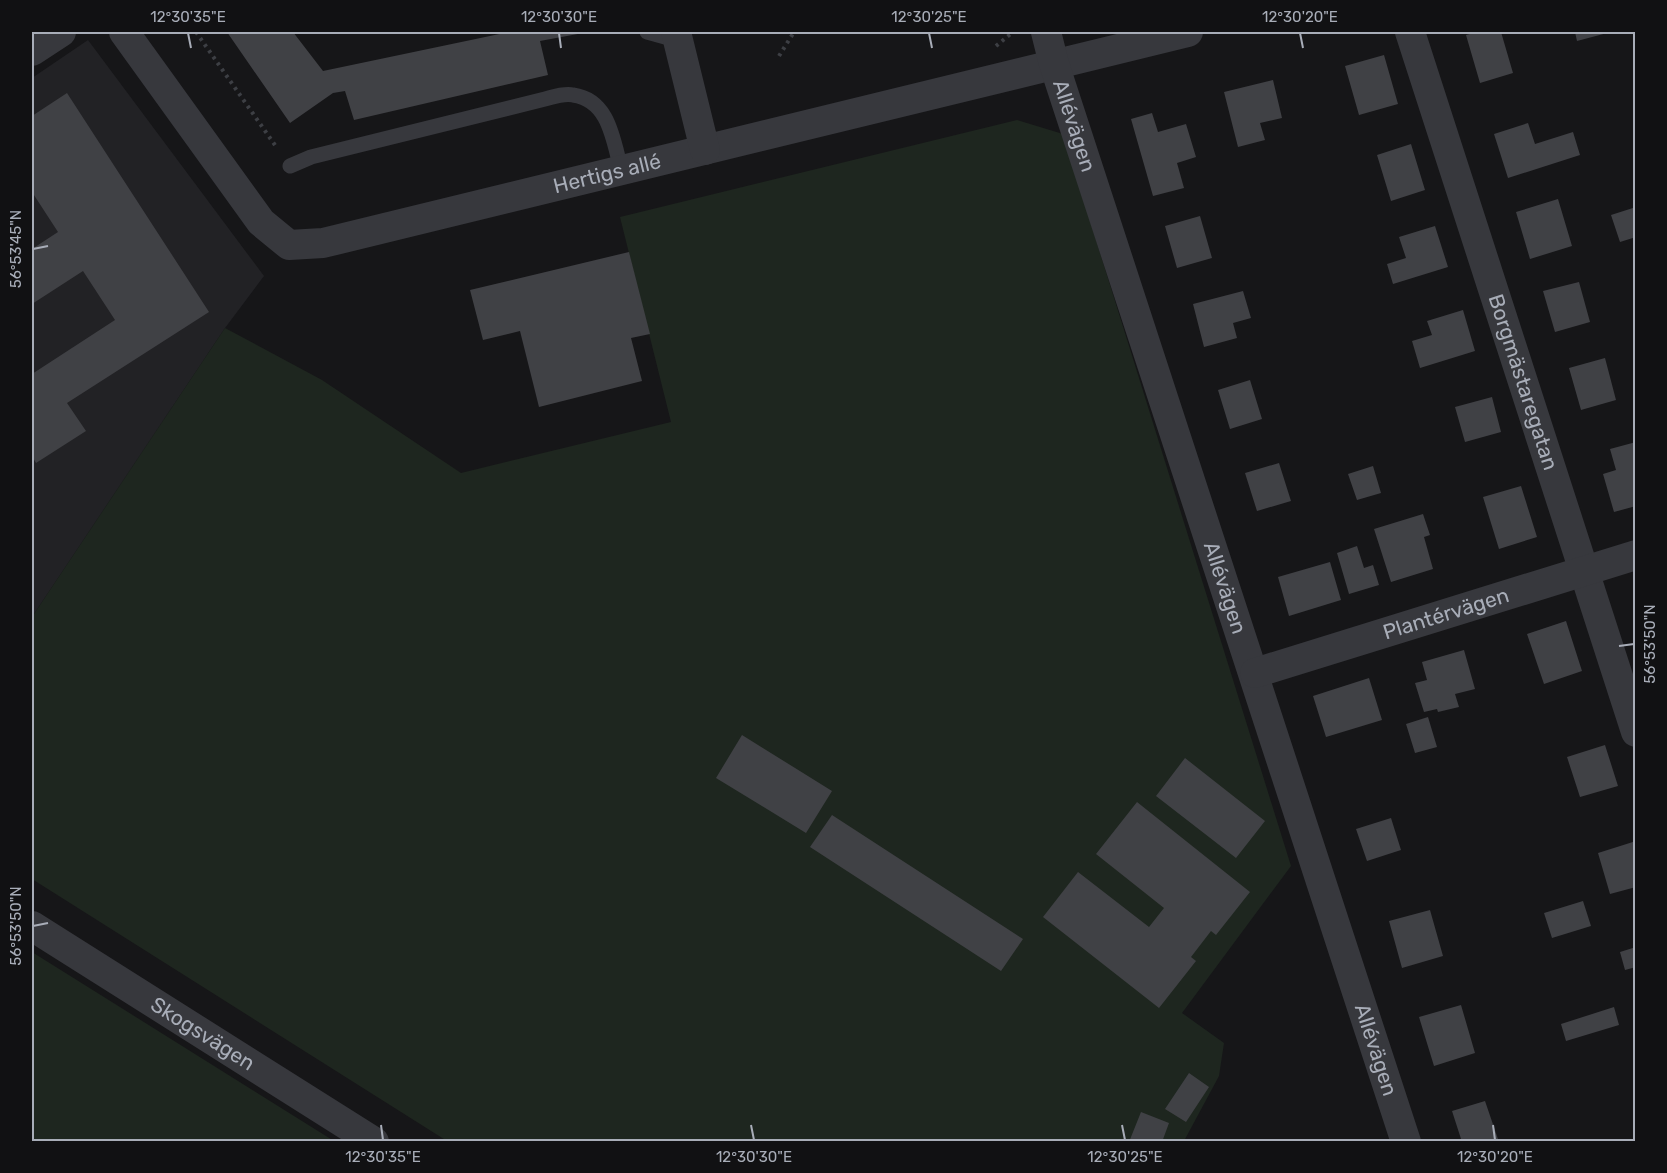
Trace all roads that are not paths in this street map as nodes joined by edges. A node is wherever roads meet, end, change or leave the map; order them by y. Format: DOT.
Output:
graph roads {
  1 [pos="61,32"];
  2 [pos="124,32"];
  3 [pos="666,32"];
  4 [pos="1046,32"];
  5 [pos="1188,32"];
  6 [pos="1410,32"];
  7 [pos="32,51"];
  8 [pos="1054,64"];
  9 [pos="705,150"];
  10 [pos="290,166"];
  11 [pos="621,169"];
  12 [pos="1635,555"];
  13 [pos="1584,571"];
  14 [pos="1255,673"];
  15 [pos="1635,732"];
  16 [pos="32,926"];
  17 [pos="374,1142"];
  18 [pos="1406,1142"];
  1 -- 7 [label="street"];
  2 -- 11 [label="street, Hertigs allé"];
  3 -- 9 [label="street"];
  4 -- 8 [label="street, Allévägen"];
  5 -- 8 [label="street, Hertigs allé"];
  6 -- 13 [label="street, Borgmästaregatan"];
  8 -- 9 [label="street, Hertigs allé"];
  8 -- 14 [label="street, Allévägen"];
  9 -- 11 [label="street, Hertigs allé"];
  10 -- 11 [label="lane"];
  12 -- 13 [label="street, Plantérvägen"];
  13 -- 14 [label="street, Plantérvägen"];
  13 -- 15 [label="street, Borgmästaregatan"];
  14 -- 18 [label="street, Allévägen"];
  16 -- 17 [label="street, Skogsvägen"];
}
